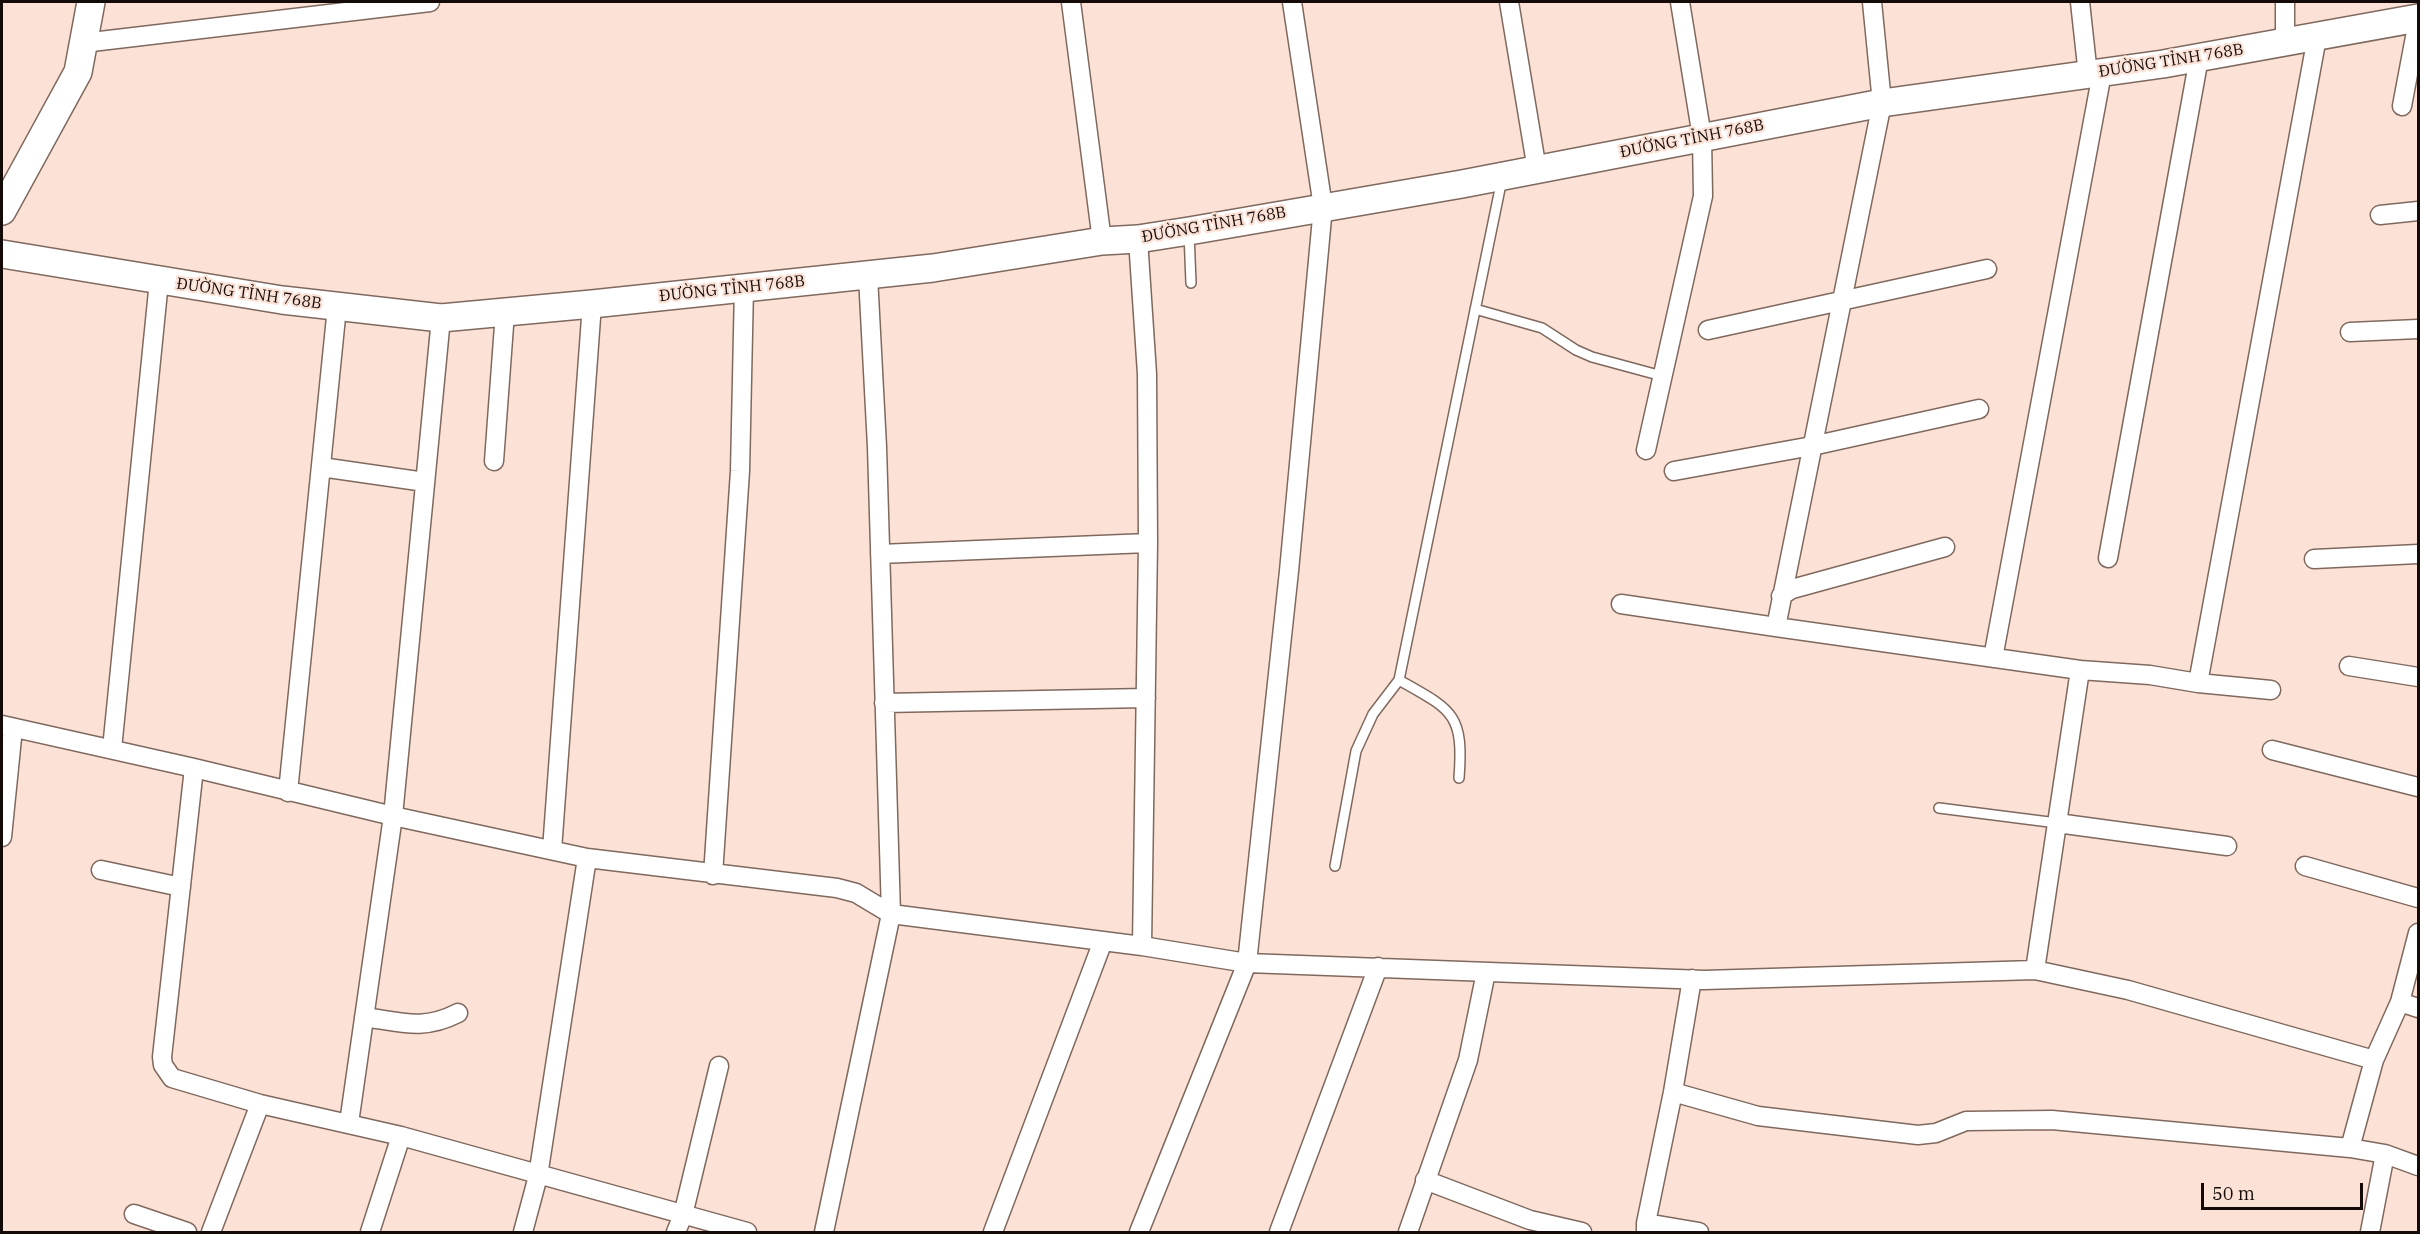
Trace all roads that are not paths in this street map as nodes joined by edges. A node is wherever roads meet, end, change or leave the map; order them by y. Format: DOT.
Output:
graph roads {
  1 [pos="91,2"];
  2 [pos="430,2"];
  3 [pos="1071,2"];
  4 [pos="1292,2"];
  5 [pos="1509,2"];
  6 [pos="1680,2"];
  7 [pos="1872,2"];
  8 [pos="2080,2"];
  9 [pos="2285,2"];
  10 [pos="2418,20"];
  11 [pos="2317,37"];
  12 [pos="2285,42"];
  13 [pos="83,44"];
  14 [pos="2199,58"];
  15 [pos="2095,74"];
  16 [pos="1882,103"];
  17 [pos="2402,106"];
  18 [pos="1701,137"];
  19 [pos="1537,170"];
  20 [pos="1502,176"];
  21 [pos="1323,207"];
  22 [pos="2,211"];
  23 [pos="2418,211"];
  24 [pos="2380,216"];
  25 [pos="1189,231"];
  26 [pos="1138,239"];
  27 [pos="1102,241"];
  28 [pos="2,254"];
  29 [pos="1987,269"];
  30 [pos="868,276"];
  31 [pos="159,281"];
  32 [pos="1191,283"];
  33 [pos="744,287"];
  34 [pos="1841,300"];
  35 [pos="592,304"];
  36 [pos="337,307"];
  37 [pos="1475,309"];
  38 [pos="505,312"];
  39 [pos="441,318"];
  40 [pos="2418,329"];
  41 [pos="1708,330"];
  42 [pos="2350,332"];
  43 [pos="1662,376"];
  44 [pos="1979,409"];
  45 [pos="1812,446"];
  46 [pos="1646,450"];
  47 [pos="494,461"];
  48 [pos="321,466"];
  49 [pos="1674,471"];
  50 [pos="425,482"];
  51 [pos="1148,543"];
  52 [pos="1945,547"];
  53 [pos="880,554"];
  54 [pos="2418,554"];
  55 [pos="2108,558"];
  56 [pos="2314,559"];
  57 [pos="1781,596"];
  58 [pos="1621,604"];
  59 [pos="1776,627"];
  60 [pos="1993,658"];
  61 [pos="2349,666"];
  62 [pos="2080,670"];
  63 [pos="2418,677"];
  64 [pos="1399,680"];
  65 [pos="2198,682"];
  66 [pos="2271,690"];
  67 [pos="1146,698"];
  68 [pos="884,703"];
  69 [pos="7,726"];
  70 [pos="112,749"];
  71 [pos="2272,750"];
  72 [pos="194,768"];
  73 [pos="1459,778"];
  74 [pos="2418,787"];
  75 [pos="288,792"];
  76 [pos="1940,808"];
  77 [pos="393,816"];
  78 [pos="2057,823"];
  79 [pos="2,837"];
  80 [pos="2227,846"];
  81 [pos="552,850"];
  82 [pos="587,858"];
  83 [pos="1335,866"];
  84 [pos="2306,866"];
  85 [pos="101,870"];
  86 [pos="713,874"];
  87 [pos="181,887"];
  88 [pos="2418,898"];
  89 [pos="891,914"];
  90 [pos="2418,933"];
  91 [pos="1103,941"];
  92 [pos="1142,946"];
  93 [pos="1247,963"];
  94 [pos="1378,968"];
  95 [pos="2035,970"];
  96 [pos="1486,972"];
  97 [pos="1692,979"];
  98 [pos="2400,1002"];
  99 [pos="2418,1008"];
  100 [pos="458,1013"];
  101 [pos="364,1017"];
  102 [pos="2374,1060"];
  103 [pos="719,1066"];
  104 [pos="1673,1092"];
  105 [pos="260,1104"];
  106 [pos="349,1123"];
  107 [pos="400,1136"];
  108 [pos="2350,1148"];
  109 [pos="2385,1154"];
  110 [pos="2418,1166"];
  111 [pos="538,1176"];
  112 [pos="1425,1180"];
  113 [pos="134,1214"];
  114 [pos="683,1215"];
  115 [pos="1529,1226"];
  116 [pos="1646,1228"];
  117 [pos="188,1233"];
  118 [pos="211,1233"];
  119 [pos="370,1233"];
  120 [pos="524,1233"];
  121 [pos="676,1233"];
  122 [pos="747,1233"];
  123 [pos="824,1233"];
  124 [pos="993,1233"];
  125 [pos="1139,1233"];
  126 [pos="1279,1233"];
  127 [pos="1408,1233"];
  128 [pos="1582,1233"];
  129 [pos="1699,1233"];
  130 [pos="2370,1233"];
  1 -- 13 [label="street"];
  2 -- 13 [label="street"];
  3 -- 27 [label="street"];
  4 -- 21 [label="street"];
  5 -- 19 [label="street"];
  6 -- 18 [label="street"];
  7 -- 16 [label="street"];
  8 -- 15 [label="street"];
  9 -- 12 [label="street"];
  10 -- 11 [label="street, ĐƯỜNG TỈNH 768B"];
  10 -- 17 [label="street"];
  11 -- 12 [label="street, ĐƯỜNG TỈNH 768B"];
  11 -- 65 [label="street"];
  12 -- 14 [label="street, ĐƯỜNG TỈNH 768B"];
  13 -- 22 [label="street"];
  14 -- 15 [label="street, ĐƯỜNG TỈNH 768B"];
  14 -- 55 [label="street"];
  15 -- 16 [label="street, ĐƯỜNG TỈNH 768B"];
  15 -- 60 [label="street"];
  16 -- 18 [label="street, ĐƯỜNG TỈNH 768B"];
  16 -- 34 [label="street"];
  18 -- 19 [label="street, ĐƯỜNG TỈNH 768B"];
  18 -- 43 [label="street"];
  19 -- 20 [label="street, ĐƯỜNG TỈNH 768B"];
  20 -- 21 [label="street, ĐƯỜNG TỈNH 768B"];
  20 -- 37 [label="lane"];
  21 -- 25 [label="street, ĐƯỜNG TỈNH 768B"];
  21 -- 93 [label="street"];
  23 -- 24 [label="street"];
  25 -- 26 [label="street, ĐƯỜNG TỈNH 768B"];
  25 -- 32 [label="lane"];
  26 -- 27 [label="street, ĐƯỜNG TỈNH 768B"];
  26 -- 51 [label="street"];
  27 -- 30 [label="street, ĐƯỜNG TỈNH 768B"];
  28 -- 31 [label="street, ĐƯỜNG TỈNH 768B"];
  29 -- 34 [label="street"];
  30 -- 33 [label="street, ĐƯỜNG TỈNH 768B"];
  30 -- 53 [label="street"];
  31 -- 36 [label="street, ĐƯỜNG TỈNH 768B"];
  31 -- 70 [label="street"];
  33 -- 35 [label="street, ĐƯỜNG TỈNH 768B"];
  33 -- 86 [label="street"];
  34 -- 41 [label="street"];
  34 -- 45 [label="street"];
  35 -- 38 [label="street, ĐƯỜNG TỈNH 768B"];
  35 -- 81 [label="street"];
  36 -- 39 [label="street, ĐƯỜNG TỈNH 768B"];
  36 -- 48 [label="street"];
  37 -- 43 [label="lane"];
  37 -- 64 [label="lane"];
  38 -- 39 [label="street, ĐƯỜNG TỈNH 768B"];
  38 -- 47 [label="street"];
  39 -- 50 [label="street"];
  40 -- 42 [label="street"];
  43 -- 46 [label="street"];
  44 -- 45 [label="street"];
  45 -- 49 [label="street"];
  45 -- 57 [label="street"];
  48 -- 50 [label="street"];
  48 -- 75 [label="street"];
  50 -- 77 [label="street"];
  51 -- 53 [label="street"];
  51 -- 67 [label="street"];
  52 -- 57 [label="street"];
  53 -- 68 [label="street"];
  54 -- 56 [label="street"];
  57 -- 59 [label="street"];
  58 -- 59 [label="street"];
  59 -- 60 [label="street"];
  60 -- 62 [label="street"];
  61 -- 63 [label="street"];
  62 -- 65 [label="street"];
  62 -- 78 [label="street"];
  64 -- 73 [label="lane"];
  64 -- 83 [label="lane"];
  65 -- 66 [label="street"];
  67 -- 68 [label="street"];
  67 -- 92 [label="street"];
  68 -- 89 [label="street"];
  69 -- 70 [label="street"];
  69 -- 79 [label="street"];
  70 -- 72 [label="street"];
  71 -- 74 [label="street"];
  72 -- 75 [label="street"];
  72 -- 87 [label="street"];
  75 -- 77 [label="street"];
  76 -- 78 [label="lane"];
  77 -- 81 [label="street"];
  77 -- 101 [label="street"];
  78 -- 80 [label="street"];
  78 -- 95 [label="street"];
  81 -- 82 [label="street"];
  82 -- 86 [label="street"];
  82 -- 111 [label="street"];
  84 -- 88 [label="street"];
  85 -- 87 [label="street"];
  86 -- 89 [label="street"];
  87 -- 105 [label="street"];
  89 -- 91 [label="street"];
  89 -- 123 [label="street"];
  90 -- 98 [label="street"];
  91 -- 92 [label="street"];
  91 -- 124 [label="street"];
  92 -- 93 [label="street"];
  93 -- 94 [label="street"];
  93 -- 125 [label="street"];
  94 -- 96 [label="street"];
  94 -- 126 [label="street"];
  95 -- 97 [label="street"];
  95 -- 102 [label="street"];
  96 -- 97 [label="street"];
  96 -- 112 [label="street"];
  97 -- 104 [label="street"];
  98 -- 99 [label="street"];
  98 -- 102 [label="street"];
  100 -- 101 [label="street"];
  101 -- 106 [label="street"];
  102 -- 108 [label="street"];
  103 -- 114 [label="street"];
  104 -- 108 [label="street"];
  104 -- 116 [label="street"];
  105 -- 106 [label="street"];
  105 -- 118 [label="street"];
  106 -- 107 [label="street"];
  107 -- 111 [label="street"];
  107 -- 119 [label="street"];
  108 -- 109 [label="street"];
  109 -- 110 [label="street"];
  109 -- 130 [label="street"];
  111 -- 114 [label="street"];
  111 -- 120 [label="street"];
  112 -- 115 [label="street"];
  112 -- 127 [label="street"];
  113 -- 117 [label="street"];
  114 -- 121 [label="street"];
  114 -- 122 [label="street"];
  115 -- 128 [label="street"];
  116 -- 129 [label="street"];
}
